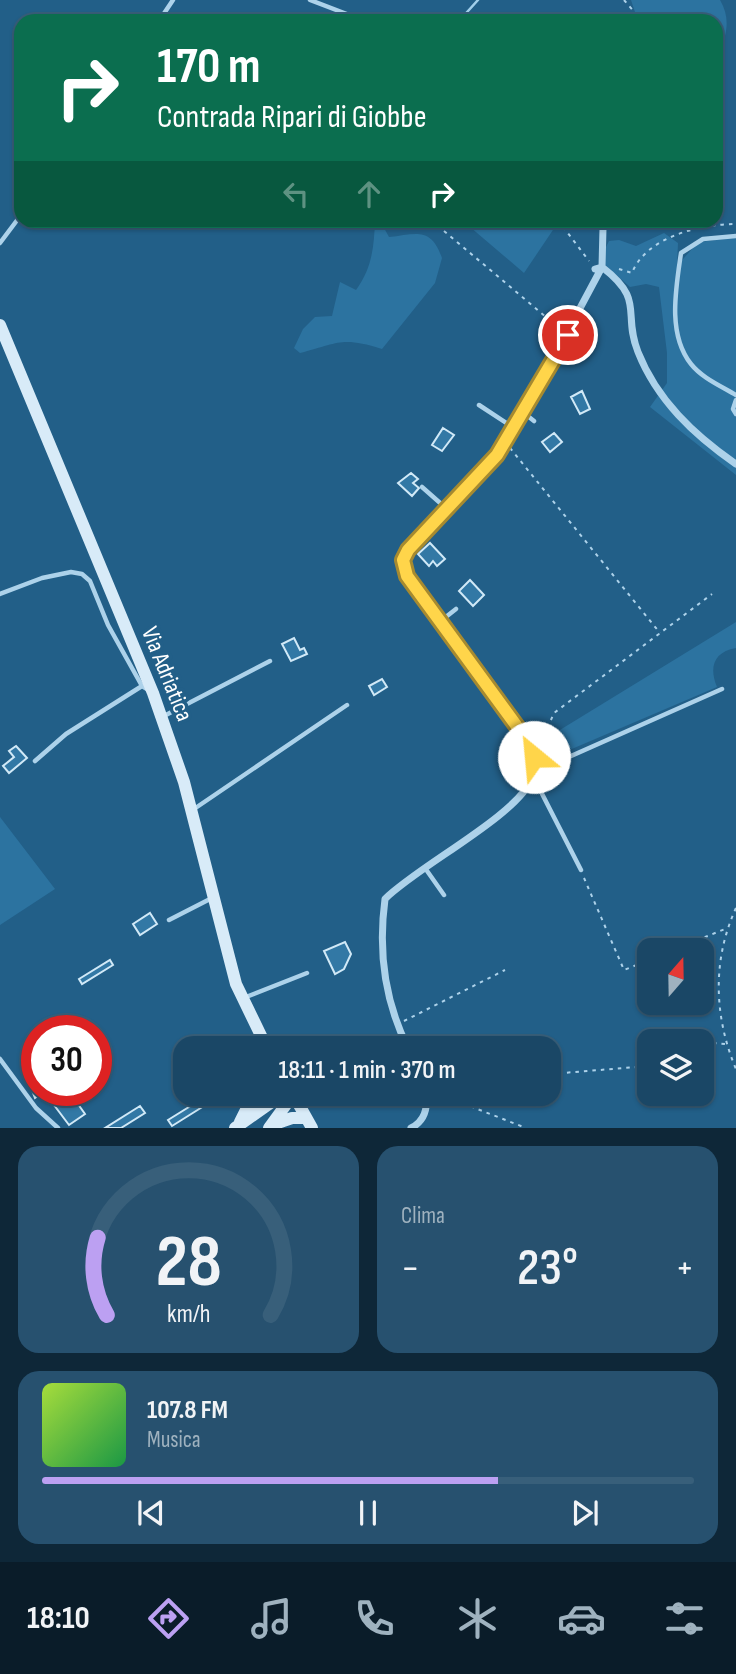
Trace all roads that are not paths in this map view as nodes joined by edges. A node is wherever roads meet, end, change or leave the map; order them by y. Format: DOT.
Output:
graph roads {
  1 [pos="310,0"];
  2 [pos="347,14"];
  3 [pos="14,224"];
  4 [pos="603,228"];
  5 [pos="736,236"];
  6 [pos="0,243"];
  7 [pos="601,269"];
  8 [pos="0,325"];
  9 [pos="736,397"];
  10 [pos="479,405"];
  11 [pos="524,413"];
  12 [pos="736,414"];
  13 [pos="534,421"];
  14 [pos="514,428"];
  15 [pos="736,464"];
  16 [pos="422,487"];
  17 [pos="448,510"];
  18 [pos="0,594"];
  19 [pos="456,609"];
  20 [pos="442,620"];
  21 [pos="270,662"];
  22 [pos="147,690"];
  23 [pos="722,690"];
  24 [pos="347,705"];
  25 [pos="162,717"];
  26 [pos="35,761"];
  27 [pos="533,776"];
  28 [pos="191,811"];
  29 [pos="425,867"];
  30 [pos="581,870"];
  31 [pos="444,895"];
  32 [pos="212,898"];
  33 [pos="169,920"];
  34 [pos="307,973"];
  35 [pos="242,999"];
  36 [pos="259,1034"];
  37 [pos="402,1036"];
  38 [pos="0,1059"];
  39 [pos="248,1106"];
  40 [pos="265,1106"];
  41 [pos="284,1106"];
  42 [pos="299,1106"];
  43 [pos="425,1106"];
  44 [pos="253,1114"];
  45 [pos="309,1123"];
  46 [pos="238,1127"];
  47 [pos="270,1127"];
  48 [pos="56,1128"];
  49 [pos="411,1128"];
  1 -- 2 [label="lane"];
  3 -- 6 [label="lane"];
  4 -- 7 [label="street"];
  5 -- 9 [label="lane"];
  7 -- 11 [label="street"];
  7 -- 15 [label="street"];
  8 -- 22 [label="main road, Via Adriatica"];
  9 -- 12 [label="lane"];
  10 -- 14 [label="lane"];
  11 -- 13 [label="lane"];
  11 -- 14 [label="street"];
  14 -- 17 [label="street"];
  16 -- 17 [label="lane"];
  17 -- 20 [label="street"];
  18 -- 22 [label="lane"];
  19 -- 20 [label="lane"];
  20 -- 27 [label="street"];
  21 -- 25 [label="lane"];
  22 -- 25 [label="main road, Via Adriatica"];
  22 -- 26 [label="lane"];
  23 -- 27 [label="lane"];
  24 -- 28 [label="lane"];
  25 -- 28 [label="main road, Via Adriatica"];
  27 -- 29 [label="street"];
  27 -- 30 [label="lane"];
  28 -- 32 [label="main road, Via Adriatica"];
  29 -- 31 [label="lane"];
  29 -- 37 [label="street"];
  32 -- 33 [label="lane"];
  32 -- 35 [label="main road, Via Adriatica"];
  34 -- 35 [label="lane"];
  35 -- 36 [label="main road, Via Adriatica"];
  38 -- 48 [label="lane"];
  39 -- 46 [label="main road"];
  40 -- 44 [label="main road"];
  41 -- 47 [label="main road"];
  42 -- 45 [label="main road"];
  43 -- 49 [label="street"];
  44 -- 46 [label="main road"];
  44 -- 47 [label="main road"];
  45 -- 47 [label="main road"];
}
